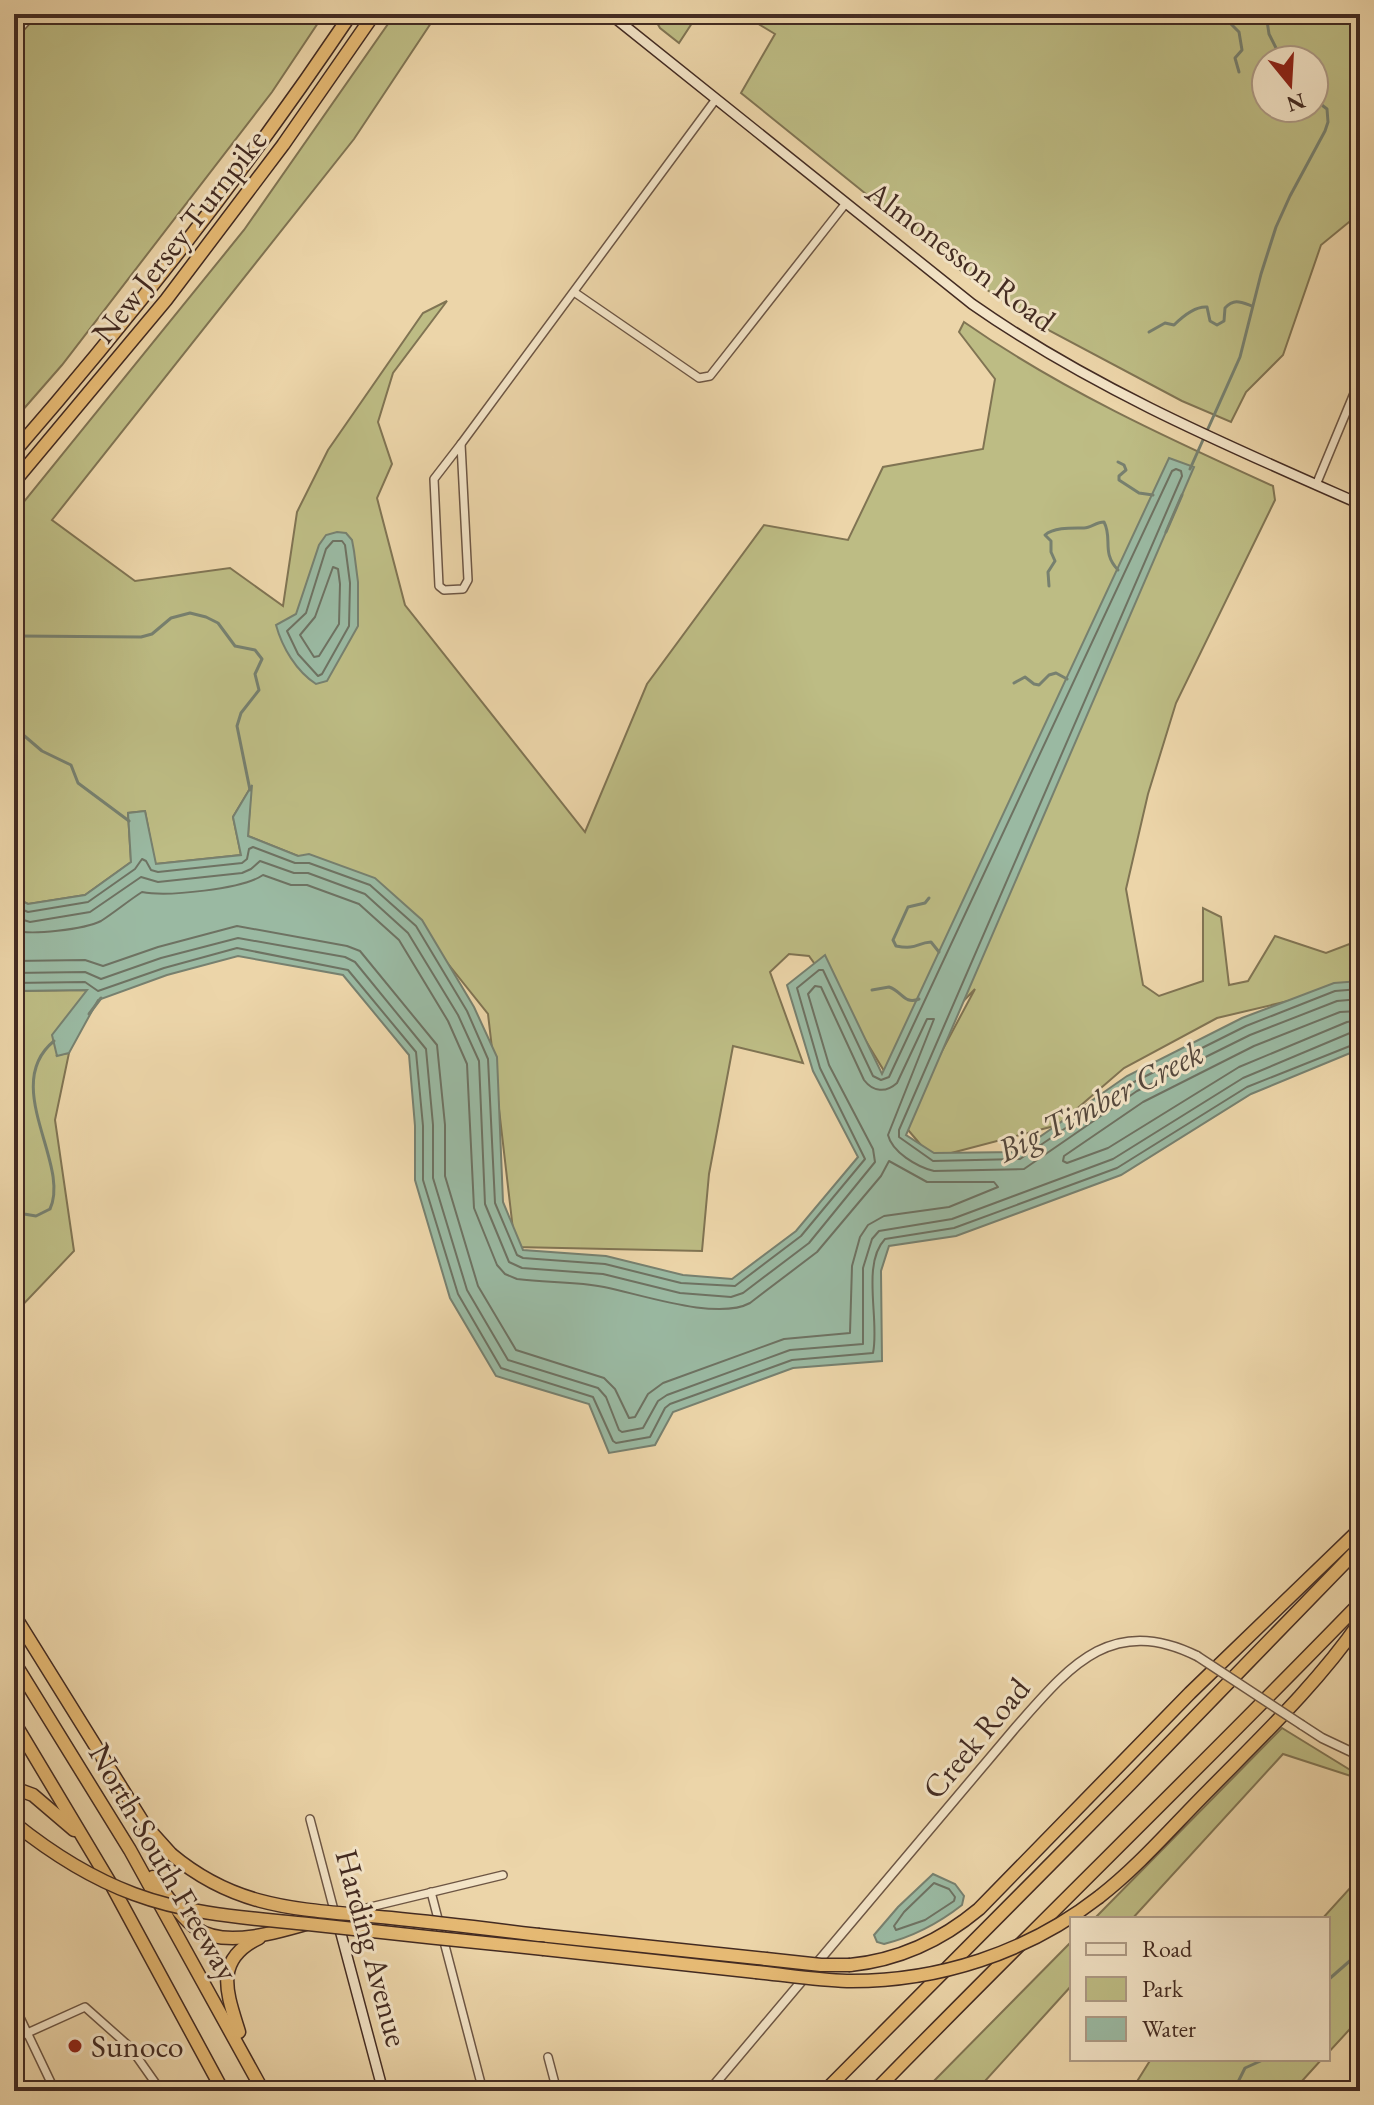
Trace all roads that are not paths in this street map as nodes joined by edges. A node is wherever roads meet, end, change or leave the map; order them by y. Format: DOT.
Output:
graph roads {
  1 [pos="33,14"];
  2 [pos="351,14"];
  3 [pos="374,14"];
  4 [pos="610,14"];
  5 [pos="14,35"];
  6 [pos="716,99"];
  7 [pos="846,203"];
  8 [pos="574,292"];
  9 [pos="1360,379"];
  10 [pos="461,444"];
  11 [pos="14,452"];
  12 [pos="14,482"];
  13 [pos="1316,485"];
  14 [pos="1360,504"];
  15 [pos="1360,1529"];
  16 [pos="1360,1547"];
  17 [pos="1360,1603"];
  18 [pos="14,1615"];
  19 [pos="1360,1622"];
  20 [pos="14,1662"];
  21 [pos="14,1722"];
  22 [pos="1360,1756"];
  23 [pos="14,1788"];
  24 [pos="310,1819"];
  25 [pos="14,1823"];
  26 [pos="85,1841"];
  27 [pos="130,1850"];
  28 [pos="503,1875"];
  29 [pos="431,1892"];
  30 [pos="336,1915"];
  31 [pos="276,1931"];
  32 [pos="966,1997"];
  33 [pos="14,2005"];
  34 [pos="28,2032"];
  35 [pos="14,2039"];
  36 [pos="548,2057"];
  37 [pos="247,2058"];
  38 [pos="55,2091"];
  39 [pos="161,2091"];
  40 [pos="223,2091"];
  41 [pos="263,2091"];
  42 [pos="383,2091"];
  43 [pos="483,2091"];
  44 [pos="557,2091"];
  45 [pos="709,2091"];
  46 [pos="827,2091"];
  47 [pos="865,2091"];
  48 [pos="875,2091"];
  1 -- 5 [label="street"];
  2 -- 11 [label="highway, New Jersey Turnpike"];
  3 -- 12 [label="highway, New Jersey Turnpike"];
  4 -- 6 [label="main road, Almonesson Road"];
  6 -- 7 [label="main road, Almonesson Road"];
  6 -- 8 [label="street"];
  7 -- 8 [label="street"];
  7 -- 13 [label="main road, Almonesson Road"];
  8 -- 10 [label="street"];
  9 -- 13 [label="street"];
  10 -- 10 [label="street"];
  13 -- 14 [label="main road, Almonesson Road"];
  15 -- 18 [label="highway, bridge"];
  16 -- 46 [label="highway"];
  17 -- 32 [label="highway"];
  19 -- 25 [label="highway, bridge"];
  20 -- 27 [label="highway, North-South Freeway"];
  21 -- 26 [label="highway, North-South Freeway"];
  22 -- 45 [label="street, Creek Road, bridge"];
  23 -- 26 [label="highway"];
  24 -- 30 [label="street, Harding Avenue"];
  26 -- 40 [label="highway, North-South Freeway"];
  27 -- 31 [label="highway"];
  27 -- 37 [label="highway, North-South Freeway"];
  28 -- 29 [label="street"];
  29 -- 30 [label="street"];
  29 -- 43 [label="street"];
  30 -- 31 [label="highway"];
  30 -- 42 [label="main road, Harding Avenue"];
  31 -- 37 [label="highway"];
  32 -- 47 [label="highway"];
  32 -- 48 [label="highway"];
  33 -- 34 [label="street"];
  34 -- 35 [label="street"];
  34 -- 38 [label="street"];
  34 -- 39 [label="street"];
  36 -- 44 [label="street"];
  37 -- 41 [label="highway, North-South Freeway"];
}
